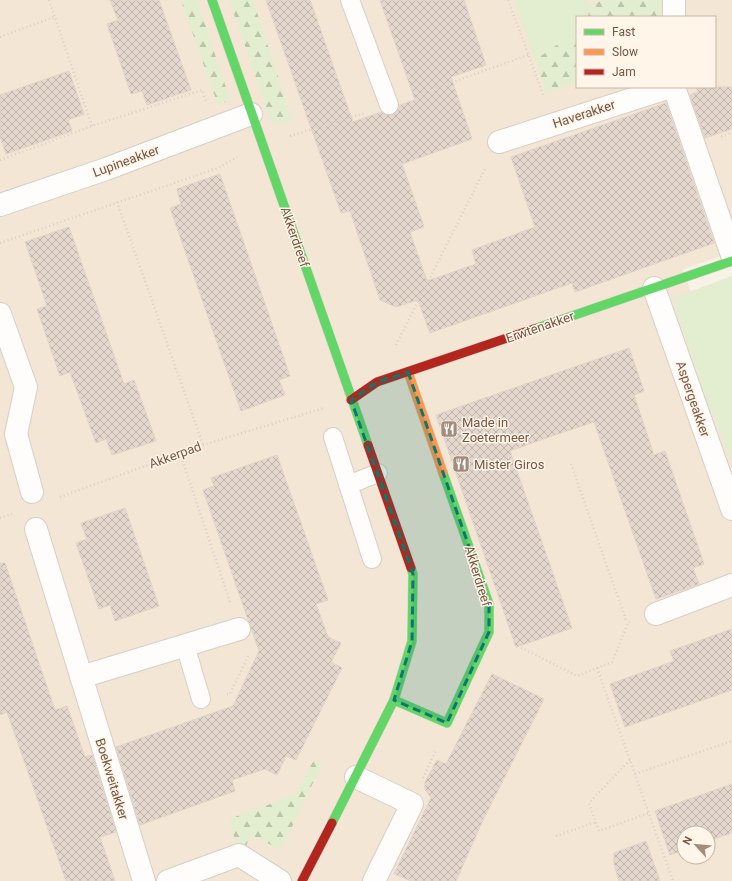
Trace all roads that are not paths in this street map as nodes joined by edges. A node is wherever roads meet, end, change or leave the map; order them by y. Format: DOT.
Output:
graph roads {
  1 [pos="212,0"];
  2 [pos="350,0"];
  3 [pos="674,0"];
  4 [pos="674,16"];
  5 [pos="667,88"];
  6 [pos="674,88"];
  7 [pos="389,105"];
  8 [pos="252,114"];
  9 [pos="499,142"];
  10 [pos="0,205"];
  11 [pos="732,255"];
  12 [pos="732,261"];
  13 [pos="654,288"];
  14 [pos="0,314"];
  15 [pos="408,372"];
  16 [pos="352,400"];
  17 [pos="332,437"];
  18 [pos="378,473"];
  19 [pos="348,485"];
  20 [pos="32,492"];
  21 [pos="732,509"];
  22 [pos="36,529"];
  23 [pos="372,559"];
  24 [pos="732,585"];
  25 [pos="656,614"];
  26 [pos="239,628"];
  27 [pos="185,645"];
  28 [pos="81,677"];
  29 [pos="201,699"];
  30 [pos="394,700"];
  31 [pos="356,777"];
  32 [pos="144,881"];
  33 [pos="168,881"];
  34 [pos="280,881"];
  35 [pos="302,881"];
  36 [pos="374,881"];
  1 -- 8 [label="street, Akkerdreef"];
  2 -- 7 [label="lane"];
  3 -- 4 [label="street"];
  5 -- 9 [label="street, Haverakker"];
  6 -- 11 [label="street"];
  8 -- 10 [label="street, Lupineakker"];
  8 -- 16 [label="street, Akkerdreef"];
  12 -- 13 [label="street, Erwtenakker"];
  13 -- 15 [label="street, Erwtenakker"];
  13 -- 21 [label="street, Aspergeakker"];
  14 -- 20 [label="street"];
  15 -- 16 [label="street, Erwtenakker"];
  15 -- 30 [label="street, Akkerdreef"];
  16 -- 18 [label="street, Akkerdreef"];
  17 -- 19 [label="lane"];
  18 -- 19 [label="lane"];
  18 -- 30 [label="street, Akkerdreef"];
  19 -- 23 [label="lane"];
  22 -- 28 [label="street, Boekweitakker"];
  24 -- 25 [label="street"];
  26 -- 27 [label="street"];
  27 -- 28 [label="street"];
  27 -- 29 [label="lane"];
  28 -- 32 [label="street, Boekweitakker"];
  30 -- 31 [label="street, Akkerdreef"];
  31 -- 35 [label="street, Akkerdreef"];
  31 -- 36 [label="street"];
  33 -- 34 [label="street"];
}
